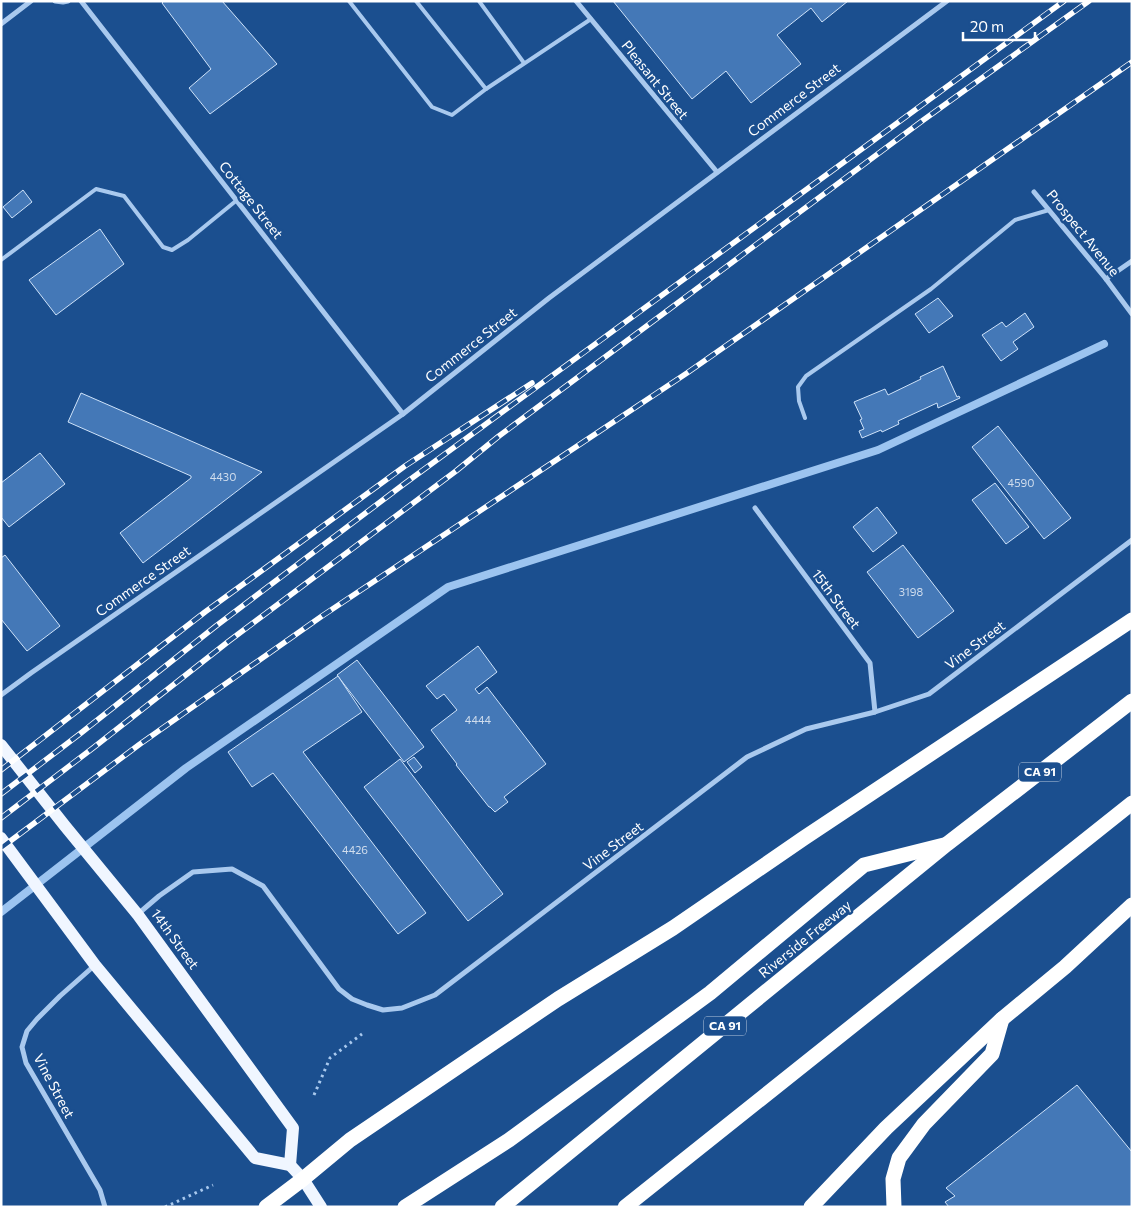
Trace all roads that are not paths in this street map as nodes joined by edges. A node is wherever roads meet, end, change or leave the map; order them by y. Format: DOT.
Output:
graph roads {
  1 [pos="31,1"];
  2 [pos="54,1"];
  3 [pos="68,1"];
  4 [pos="81,1"];
  5 [pos="349,1"];
  6 [pos="416,1"];
  7 [pos="479,1"];
  8 [pos="576,1"];
  9 [pos="946,1"];
  10 [pos="591,19"];
  11 [pos="1,24"];
  12 [pos="524,63"];
  13 [pos="486,89"];
  14 [pos="717,172"];
  15 [pos="1034,192"];
  16 [pos="237,200"];
  17 [pos="1050,210"];
  18 [pos="1,260"];
  19 [pos="1132,261"];
  20 [pos="1106,279"];
  21 [pos="1132,314"];
  22 [pos="403,414"];
  23 [pos="805,418"];
  24 [pos="755,508"];
  25 [pos="1132,540"];
  26 [pos="1132,620"];
  27 [pos="1,695"];
  28 [pos="1132,701"];
  29 [pos="875,712"];
  30 [pos="1,746"];
  31 [pos="1132,803"];
  32 [pos="1,838"];
  33 [pos="947,844"];
  34 [pos="1132,905"];
  35 [pos="138,915"];
  36 [pos="95,965"];
  37 [pos="1002,1019"];
  38 [pos="290,1165"];
  39 [pos="303,1179"];
  40 [pos="105,1207"];
  41 [pos="266,1207"];
  42 [pos="321,1207"];
  43 [pos="405,1207"];
  44 [pos="502,1207"];
  45 [pos="625,1207"];
  46 [pos="811,1207"];
  47 [pos="894,1207"];
  1 -- 11 [label="street"];
  2 -- 3 [label="street"];
  4 -- 16 [label="street, Cottage Street"];
  5 -- 13 [label="lane"];
  6 -- 13 [label="lane"];
  7 -- 12 [label="lane"];
  8 -- 10 [label="street, Pleasant Street"];
  9 -- 14 [label="street, Commerce Street"];
  10 -- 12 [label="lane"];
  10 -- 14 [label="street, Pleasant Street"];
  12 -- 13 [label="lane"];
  14 -- 22 [label="street, Commerce Street"];
  15 -- 17 [label="street, Prospect Avenue"];
  16 -- 18 [label="lane"];
  16 -- 22 [label="street, Cottage Street"];
  17 -- 20 [label="street, Prospect Avenue"];
  17 -- 23 [label="lane"];
  19 -- 20 [label="street"];
  20 -- 21 [label="street, Prospect Avenue"];
  22 -- 27 [label="street, Commerce Street"];
  24 -- 29 [label="street, 15th Street"];
  25 -- 29 [label="street, Vine Street"];
  26 -- 39 [label="highway"];
  28 -- 33 [label="highway, Riverside Freeway / CA 91"];
  29 -- 35 [label="street, Vine Street"];
  30 -- 35 [label="main road, 14th Street"];
  31 -- 45 [label="highway"];
  32 -- 36 [label="main road"];
  33 -- 43 [label="highway"];
  33 -- 44 [label="highway, Riverside Freeway / CA 91"];
  34 -- 37 [label="highway"];
  35 -- 38 [label="main road, 14th Street"];
  36 -- 38 [label="main road"];
  36 -- 40 [label="street, Vine Street"];
  37 -- 46 [label="highway"];
  37 -- 47 [label="highway"];
  38 -- 39 [label="main road"];
  39 -- 41 [label="highway"];
  39 -- 42 [label="main road"];
}
